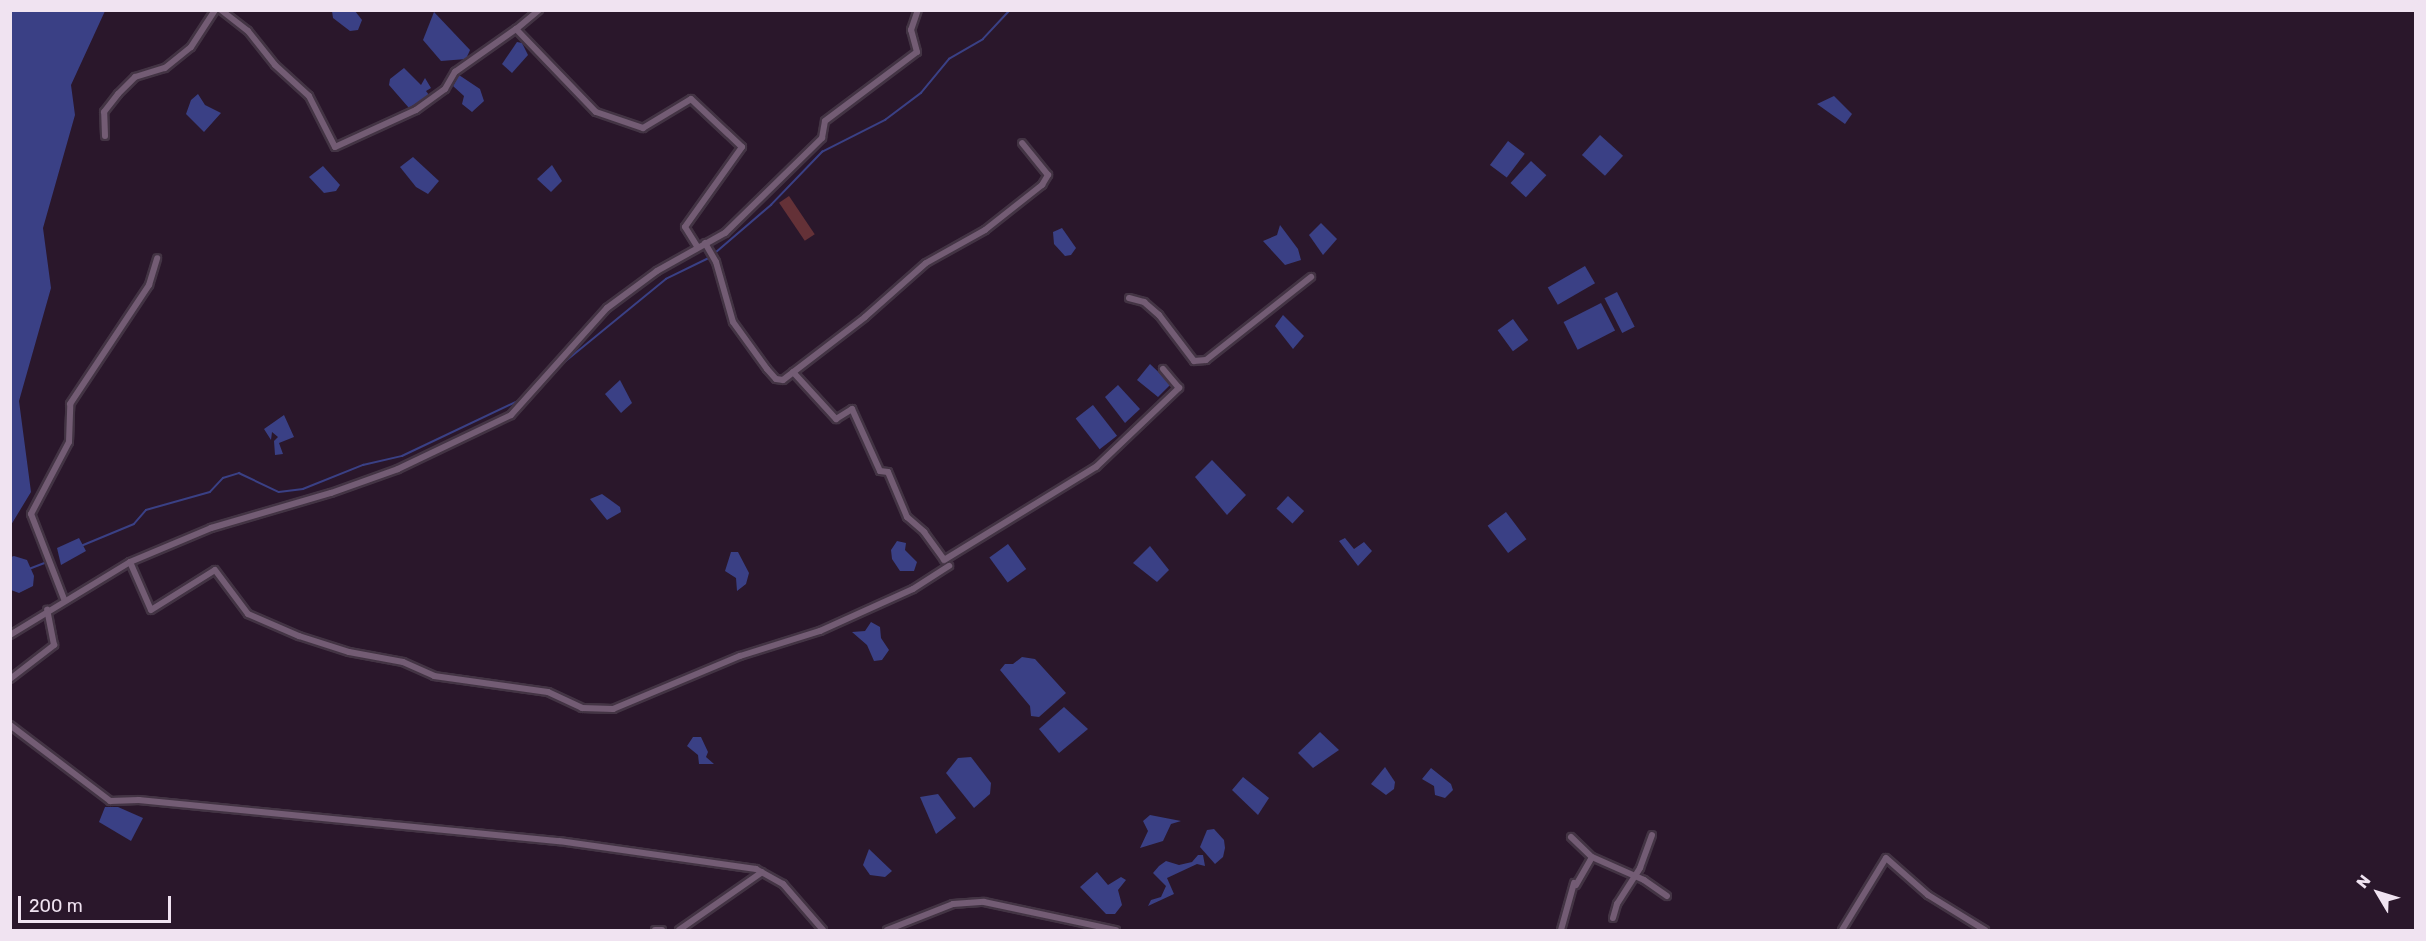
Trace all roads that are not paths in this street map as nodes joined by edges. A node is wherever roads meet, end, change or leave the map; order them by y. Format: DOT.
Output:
graph roads {
  1 [pos="215,10"];
  2 [pos="221,10"];
  3 [pos="539,10"];
  4 [pos="918,10"];
  5 [pos="516,29"];
  6 [pos="105,136"];
  7 [pos="1022,143"];
  8 [pos="705,243"];
  9 [pos="698,246"];
  10 [pos="157,258"];
  11 [pos="1311,277"];
  12 [pos="1129,298"];
  13 [pos="1163,369"];
  14 [pos="794,372"];
  15 [pos="130,562"];
  16 [pos="949,566"];
  17 [pos="64,599"];
  18 [pos="48,610"];
  19 [pos="10,635"];
  20 [pos="10,679"];
  21 [pos="10,725"];
  22 [pos="1652,835"];
  23 [pos="1571,837"];
  24 [pos="1592,857"];
  25 [pos="762,872"];
  26 [pos="1632,876"];
  27 [pos="1667,896"];
  28 [pos="1613,918"];
  29 [pos="655,930"];
  30 [pos="662,930"];
  31 [pos="679,930"];
  32 [pos="823,930"];
  33 [pos="887,930"];
  34 [pos="1116,930"];
  35 [pos="1561,930"];
  36 [pos="1842,930"];
  37 [pos="1985,930"];
  1 -- 6 [label="street"];
  2 -- 5 [label="street"];
  3 -- 5 [label="street"];
  4 -- 8 [label="street"];
  5 -- 9 [label="street"];
  7 -- 14 [label="street"];
  8 -- 9 [label="street"];
  8 -- 14 [label="street"];
  9 -- 15 [label="street"];
  10 -- 17 [label="street"];
  11 -- 12 [label="street"];
  13 -- 14 [label="street"];
  15 -- 16 [label="street"];
  15 -- 17 [label="street"];
  17 -- 18 [label="street"];
  18 -- 19 [label="street"];
  18 -- 20 [label="street"];
  21 -- 25 [label="street"];
  22 -- 26 [label="street"];
  23 -- 24 [label="street"];
  24 -- 26 [label="street"];
  24 -- 35 [label="street"];
  25 -- 31 [label="street"];
  25 -- 32 [label="street"];
  26 -- 27 [label="street"];
  26 -- 28 [label="street"];
  29 -- 30 [label="street"];
  33 -- 34 [label="street"];
  36 -- 37 [label="street"];
}
